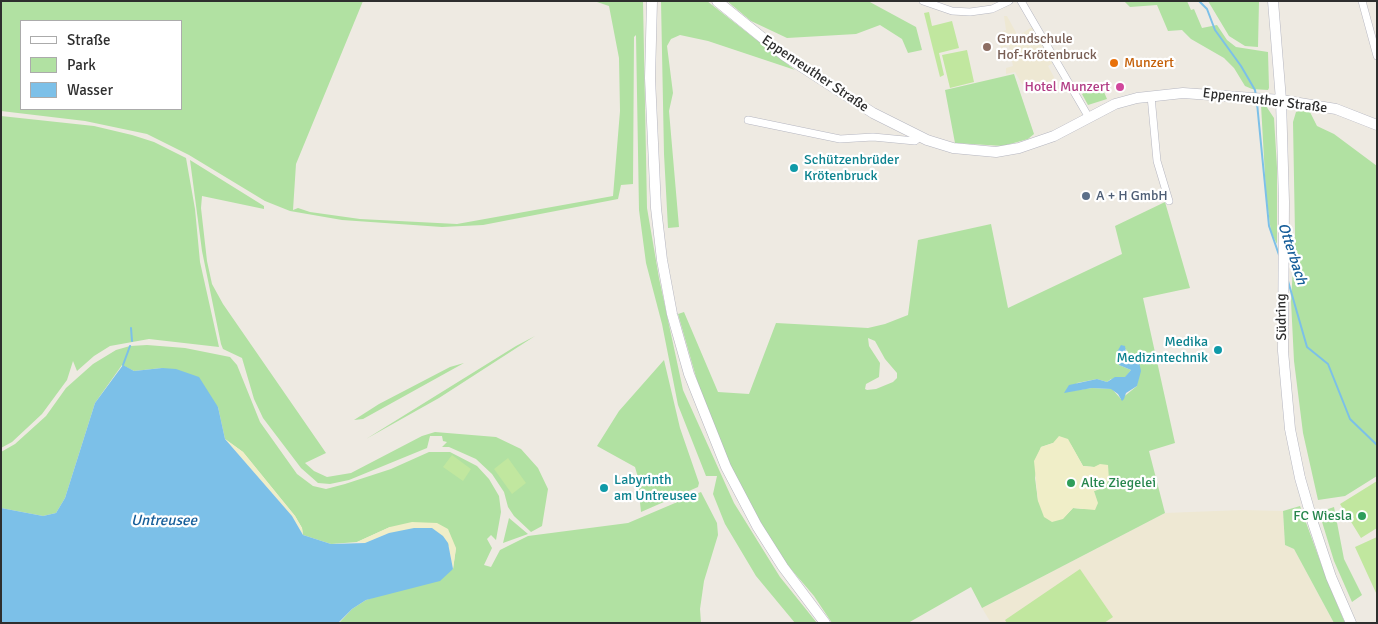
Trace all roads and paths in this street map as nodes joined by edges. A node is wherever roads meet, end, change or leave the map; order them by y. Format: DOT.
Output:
graph roads {
  1 [pos="652,1"];
  2 [pos="717,1"];
  3 [pos="923,1"];
  4 [pos="1009,1"];
  5 [pos="1021,1"];
  6 [pos="1273,1"];
  7 [pos="1362,1"];
  8 [pos="1377,56"];
  9 [pos="1151,96"];
  10 [pos="1281,100"];
  11 [pos="1088,116"];
  12 [pos="748,120"];
  13 [pos="1377,125"];
  14 [pos="920,137"];
  15 [pos="1168,202"];
  16 [pos="825,623"];
  17 [pos="1351,623"];
  1 -- 16 [label="main road"];
  2 -- 14 [label="main road, Eppenreuther Straße"];
  3 -- 4 [label="street"];
  5 -- 11 [label="street"];
  6 -- 10 [label="main road, Südring"];
  7 -- 8 [label="street"];
  9 -- 10 [label="main road, Eppenreuther Straße"];
  9 -- 11 [label="main road, Eppenreuther Straße"];
  9 -- 15 [label="street"];
  10 -- 13 [label="main road, Eppenreuther Straße"];
  10 -- 17 [label="main road, Südring"];
  11 -- 14 [label="main road, Eppenreuther Straße"];
  12 -- 14 [label="street, Eppenreuther Straße"];
}
